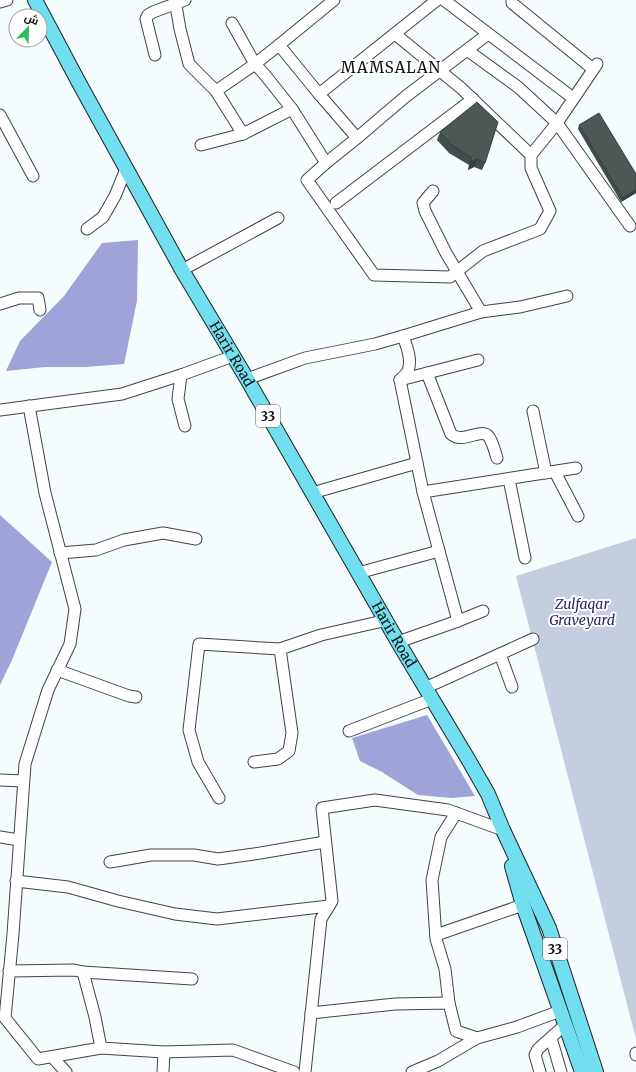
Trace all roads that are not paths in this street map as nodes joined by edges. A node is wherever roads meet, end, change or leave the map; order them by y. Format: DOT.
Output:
graph roads {
  1 [pos="7,0"];
  2 [pos="35,0"];
  3 [pos="334,0"];
  4 [pos="437,0"];
  5 [pos="444,0"];
  6 [pos="512,0"];
  7 [pos="179,1"];
  8 [pos="0,2"];
  9 [pos="232,23"];
  10 [pos="395,34"];
  11 [pos="488,34"];
  12 [pos="279,45"];
  13 [pos="467,50"];
  14 [pos="154,55"];
  15 [pos="255,64"];
  16 [pos="439,70"];
  17 [pos="216,92"];
  18 [pos="319,94"];
  19 [pos="573,98"];
  20 [pos="473,99"];
  21 [pos="292,109"];
  22 [pos="1,119"];
  23 [pos="556,123"];
  24 [pos="242,134"];
  25 [pos="357,138"];
  26 [pos="201,145"];
  27 [pos="531,155"];
  28 [pos="326,163"];
  29 [pos="126,169"];
  30 [pos="32,176"];
  31 [pos="434,190"];
  32 [pos="336,203"];
  33 [pos="278,218"];
  34 [pos="630,226"];
  35 [pos="87,230"];
  36 [pos="182,270"];
  37 [pos="457,272"];
  38 [pos="567,296"];
  39 [pos="0,304"];
  40 [pos="40,310"];
  41 [pos="481,312"];
  42 [pos="404,336"];
  43 [pos="233,356"];
  44 [pos="478,360"];
  45 [pos="427,373"];
  46 [pos="181,375"];
  47 [pos="246,379"];
  48 [pos="400,380"];
  49 [pos="29,406"];
  50 [pos="0,410"];
  51 [pos="533,411"];
  52 [pos="185,426"];
  53 [pos="497,458"];
  54 [pos="417,463"];
  55 [pos="576,468"];
  56 [pos="550,472"];
  57 [pos="509,479"];
  58 [pos="424,492"];
  59 [pos="312,493"];
  60 [pos="578,516"];
  61 [pos="196,539"];
  62 [pos="439,551"];
  63 [pos="60,553"];
  64 [pos="525,558"];
  65 [pos="358,573"];
  66 [pos="483,611"];
  67 [pos="385,619"];
  68 [pos="458,621"];
  69 [pos="533,639"];
  70 [pos="398,642"];
  71 [pos="280,650"];
  72 [pos="500,654"];
  73 [pos="57,670"];
  74 [pos="512,687"];
  75 [pos="428,694"];
  76 [pos="136,697"];
  77 [pos="349,731"];
  78 [pos="254,762"];
  79 [pos="0,780"];
  80 [pos="23,782"];
  81 [pos="219,798"];
  82 [pos="456,813"];
  83 [pos="503,830"];
  84 [pos="0,837"];
  85 [pos="19,840"];
  86 [pos="326,842"];
  87 [pos="110,862"];
  88 [pos="16,881"];
  89 [pos="523,905"];
  90 [pos="329,906"];
  91 [pos="436,934"];
  92 [pos="7,968"];
  93 [pos="83,972"];
  94 [pos="192,979"];
  95 [pos="449,1002"];
  96 [pos="560,1011"];
  97 [pos="312,1013"];
  98 [pos="565,1025"];
  99 [pos="477,1038"];
  100 [pos="551,1038"];
  101 [pos="101,1048"];
  102 [pos="164,1052"];
  103 [pos="52,1057"];
  104 [pos="66,1072"];
  105 [pos="163,1072"];
  106 [pos="294,1072"];
  107 [pos="305,1072"];
  108 [pos="412,1072"];
  109 [pos="540,1072"];
  110 [pos="561,1072"];
  111 [pos="580,1072"];
  112 [pos="596,1072"];
  1 -- 8 [label="street"];
  2 -- 29 [label="main road, Harir Road / 33"];
  3 -- 12 [label="street"];
  4 -- 10 [label="street"];
  5 -- 11 [label="street"];
  6 -- 19 [label="street"];
  7 -- 14 [label="street"];
  7 -- 17 [label="street"];
  9 -- 15 [label="street"];
  10 -- 16 [label="street"];
  10 -- 18 [label="street"];
  11 -- 13 [label="street"];
  11 -- 19 [label="street"];
  12 -- 15 [label="street"];
  12 -- 18 [label="street"];
  13 -- 16 [label="street"];
  13 -- 23 [label="street"];
  15 -- 17 [label="street"];
  15 -- 21 [label="street"];
  16 -- 20 [label="street"];
  16 -- 25 [label="street"];
  17 -- 24 [label="street"];
  18 -- 25 [label="street"];
  19 -- 23 [label="street"];
  20 -- 27 [label="street"];
  20 -- 32 [label="street"];
  21 -- 24 [label="street"];
  21 -- 28 [label="street"];
  22 -- 30 [label="street"];
  23 -- 27 [label="street"];
  23 -- 34 [label="street"];
  24 -- 26 [label="street"];
  25 -- 28 [label="street"];
  27 -- 37 [label="street"];
  28 -- 37 [label="street"];
  29 -- 35 [label="street"];
  29 -- 36 [label="main road, Harir Road / 33"];
  31 -- 37 [label="street"];
  33 -- 36 [label="street"];
  36 -- 43 [label="main road, Harir Road / 33"];
  37 -- 41 [label="street"];
  38 -- 41 [label="street"];
  39 -- 40 [label="street"];
  41 -- 42 [label="street"];
  42 -- 47 [label="street"];
  42 -- 48 [label="street"];
  43 -- 46 [label="street"];
  43 -- 47 [label="main road, Harir Road / 33"];
  44 -- 45 [label="street"];
  45 -- 48 [label="street"];
  45 -- 53 [label="street"];
  46 -- 49 [label="street"];
  46 -- 52 [label="street"];
  47 -- 59 [label="main road, Harir Road / 33"];
  48 -- 54 [label="street"];
  49 -- 50 [label="street"];
  49 -- 63 [label="street"];
  51 -- 56 [label="street"];
  54 -- 58 [label="street"];
  54 -- 59 [label="street"];
  55 -- 56 [label="street"];
  56 -- 57 [label="street"];
  56 -- 60 [label="street"];
  57 -- 58 [label="street"];
  57 -- 64 [label="street"];
  58 -- 62 [label="street"];
  59 -- 65 [label="main road, Harir Road / 33"];
  61 -- 63 [label="street"];
  62 -- 65 [label="street"];
  62 -- 68 [label="street"];
  63 -- 73 [label="street"];
  65 -- 67 [label="main road, Harir Road / 33"];
  66 -- 68 [label="street"];
  67 -- 70 [label="main road, Harir Road / 33"];
  67 -- 71 [label="street"];
  68 -- 70 [label="street"];
  69 -- 72 [label="street"];
  70 -- 75 [label="main road, Harir Road / 33"];
  71 -- 78 [label="street"];
  71 -- 81 [label="street"];
  72 -- 74 [label="street"];
  72 -- 75 [label="street"];
  73 -- 76 [label="street"];
  73 -- 80 [label="street"];
  75 -- 77 [label="street"];
  75 -- 83 [label="main road, Harir Road / 33"];
  79 -- 80 [label="street"];
  80 -- 85 [label="street"];
  82 -- 83 [label="street"];
  82 -- 86 [label="street"];
  82 -- 91 [label="street"];
  83 -- 89 [label="main road, 33"];
  83 -- 112 [label="main road, 33"];
  84 -- 85 [label="street"];
  85 -- 88 [label="street"];
  86 -- 87 [label="street"];
  86 -- 90 [label="street"];
  88 -- 90 [label="street"];
  88 -- 92 [label="street"];
  89 -- 91 [label="street"];
  89 -- 96 [label="main road, 33"];
  90 -- 97 [label="street"];
  91 -- 95 [label="street"];
  92 -- 93 [label="street"];
  92 -- 103 [label="street"];
  93 -- 94 [label="street"];
  93 -- 101 [label="street"];
  95 -- 97 [label="street"];
  95 -- 99 [label="street"];
  96 -- 98 [label="main road, 33"];
  96 -- 99 [label="street"];
  97 -- 107 [label="street"];
  98 -- 100 [label="street"];
  98 -- 111 [label="main road, 33"];
  99 -- 108 [label="street"];
  100 -- 109 [label="street"];
  100 -- 110 [label="street"];
  101 -- 102 [label="street"];
  101 -- 103 [label="street"];
  102 -- 105 [label="street"];
  102 -- 106 [label="street"];
  103 -- 104 [label="street"];
}
